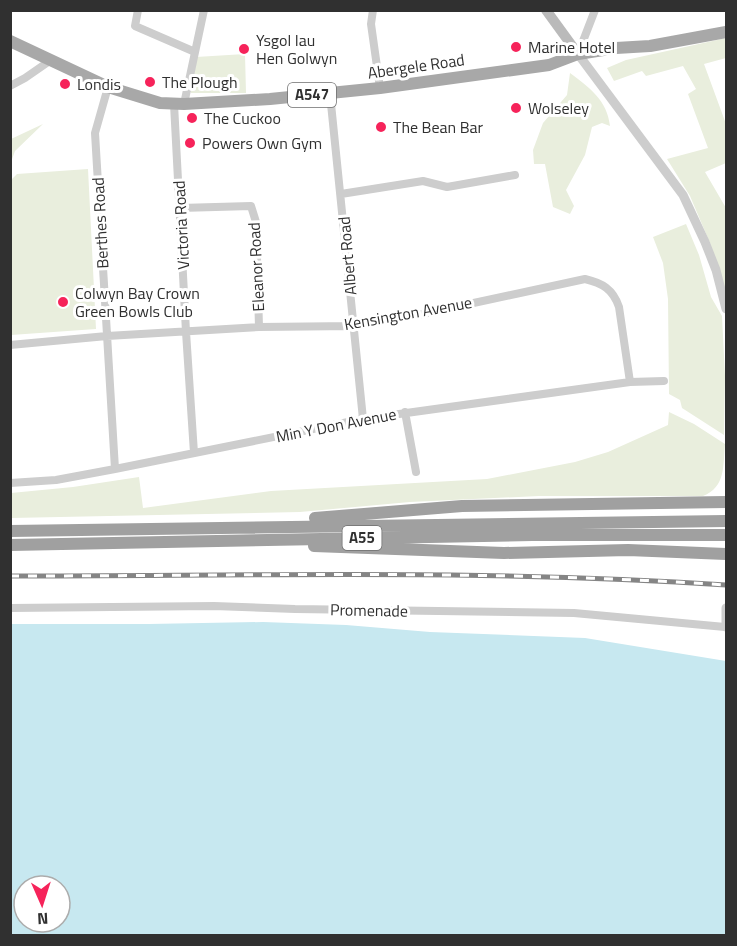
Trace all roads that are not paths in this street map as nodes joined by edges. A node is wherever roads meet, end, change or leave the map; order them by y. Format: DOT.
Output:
graph roads {
  1 [pos="138,10"];
  2 [pos="204,10"];
  3 [pos="373,10"];
  4 [pos="546,10"];
  5 [pos="595,10"];
  6 [pos="726,32"];
  7 [pos="10,41"];
  8 [pos="195,52"];
  9 [pos="578,54"];
  10 [pos="51,60"];
  11 [pos="10,86"];
  12 [pos="108,87"];
  13 [pos="380,88"];
  14 [pos="330,94"];
  15 [pos="179,104"];
  16 [pos="515,175"];
  17 [pos="341,194"];
  18 [pos="180,208"];
  19 [pos="726,309"];
  20 [pos="353,326"];
  21 [pos="259,327"];
  22 [pos="186,332"];
  23 [pos="107,336"];
  24 [pos="10,345"];
  25 [pos="664,381"];
  26 [pos="630,382"];
  27 [pos="405,412"];
  28 [pos="363,419"];
  29 [pos="194,453"];
  30 [pos="115,469"];
  31 [pos="416,472"];
  32 [pos="10,483"];
  33 [pos="726,502"];
  34 [pos="721,521"];
  35 [pos="207,528"];
  36 [pos="10,531"];
  37 [pos="726,535"];
  38 [pos="211,541"];
  39 [pos="10,545"];
  40 [pos="726,554"];
  41 [pos="10,608"];
  42 [pos="726,608"];
  43 [pos="726,627"];
  1 -- 8 [label="street"];
  2 -- 8 [label="street, Victoria Road"];
  3 -- 13 [label="street"];
  4 -- 9 [label="main road"];
  5 -- 9 [label="street"];
  6 -- 9 [label="main road, Abergele Road / A547"];
  7 -- 10 [label="main road, Abergele Road / A547"];
  8 -- 15 [label="street, Victoria Road"];
  9 -- 13 [label="main road, Abergele Road / A547"];
  9 -- 19 [label="street"];
  10 -- 11 [label="street"];
  10 -- 12 [label="main road, Abergele Road / A547"];
  12 -- 15 [label="main road, Abergele Road / A547"];
  12 -- 23 [label="street, Berthes Road"];
  13 -- 14 [label="main road, Abergele Road / A547"];
  14 -- 15 [label="main road, Abergele Road / A547"];
  14 -- 17 [label="street, Albert Road"];
  15 -- 18 [label="street, Victoria Road"];
  16 -- 17 [label="street"];
  17 -- 20 [label="street, Albert Road"];
  18 -- 21 [label="street, Eleanor Road"];
  18 -- 22 [label="street, Victoria Road"];
  20 -- 21 [label="street, Kensington Avenue"];
  20 -- 26 [label="street, Kensington Avenue"];
  20 -- 28 [label="street, Albert Road"];
  21 -- 22 [label="street, Kensington Avenue"];
  22 -- 23 [label="street, Kensington Avenue"];
  22 -- 29 [label="street, Victoria Road"];
  23 -- 24 [label="street, Kensington Avenue"];
  23 -- 30 [label="street, Berthes Road"];
  25 -- 26 [label="street, Min Y Don Avenue"];
  26 -- 27 [label="street, Min Y Don Avenue"];
  27 -- 28 [label="street, Min Y Don Avenue"];
  27 -- 31 [label="street"];
  28 -- 29 [label="street, Min Y Don Avenue"];
  29 -- 30 [label="street, Min Y Don Avenue"];
  30 -- 32 [label="street, Min Y Don Avenue"];
  33 -- 35 [label="highway"];
  34 -- 35 [label="highway, A55"];
  35 -- 36 [label="highway, A55"];
  37 -- 38 [label="highway, A55"];
  38 -- 39 [label="highway, A55"];
  38 -- 40 [label="highway"];
  41 -- 43 [label="street, Promenade"];
  42 -- 43 [label="street"];
}
